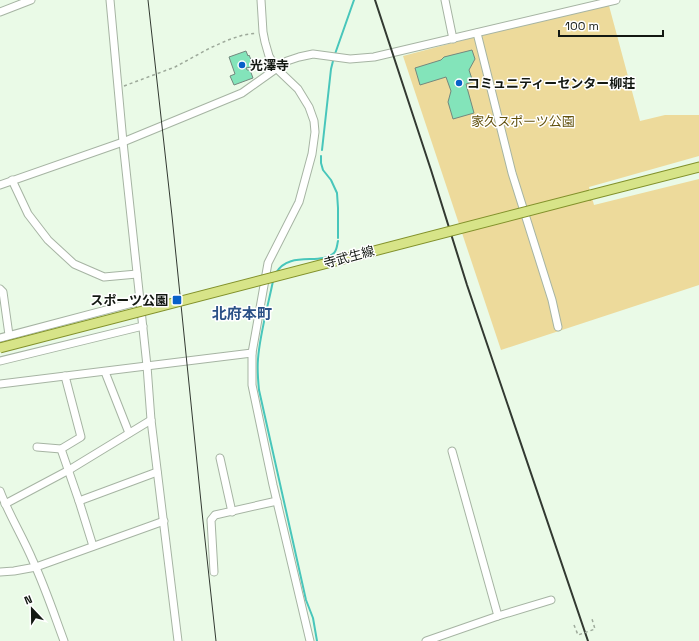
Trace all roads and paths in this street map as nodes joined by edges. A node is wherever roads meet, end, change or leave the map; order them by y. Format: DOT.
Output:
graph roads {
  1 [pos="31,0"];
  2 [pos="110,0"];
  3 [pos="261,0"];
  4 [pos="445,0"];
  5 [pos="616,0"];
  6 [pos="0,12"];
  7 [pos="263,32"];
  8 [pos="477,33"];
  9 [pos="453,38"];
  10 [pos="276,68"];
  11 [pos="118,88"];
  12 [pos="123,142"];
  13 [pos="699,167"];
  14 [pos="12,180"];
  15 [pos="0,185"];
  16 [pos="137,274"];
  17 [pos="0,289"];
  18 [pos="140,301"];
  19 [pos="143,326"];
  20 [pos="558,327"];
  21 [pos="9,336"];
  22 [pos="0,338"];
  23 [pos="0,348"];
  24 [pos="252,353"];
  25 [pos="0,361"];
  26 [pos="148,366"];
  27 [pos="105,372"];
  28 [pos="65,376"];
  29 [pos="0,384"];
  30 [pos="151,420"];
  31 [pos="129,433"];
  32 [pos="37,447"];
  33 [pos="61,449"];
  34 [pos="452,451"];
  35 [pos="220,458"];
  36 [pos="69,470"];
  37 [pos="157,472"];
  38 [pos="0,491"];
  39 [pos="79,501"];
  40 [pos="277,501"];
  41 [pos="5,504"];
  42 [pos="232,512"];
  43 [pos="164,521"];
  44 [pos="93,546"];
  45 [pos="36,567"];
  46 [pos="0,572"];
  47 [pos="214,572"];
  48 [pos="551,600"];
  49 [pos="498,616"];
  50 [pos="592,619"];
  51 [pos="574,625"];
  52 [pos="64,641"];
  53 [pos="178,641"];
  54 [pos="310,641"];
  55 [pos="426,641"];
  1 -- 6 [label="street"];
  2 -- 11 [label="street"];
  3 -- 7 [label="street"];
  4 -- 9 [label="street"];
  5 -- 8 [label="street"];
  7 -- 10 [label="street"];
  7 -- 11 [label="path"];
  8 -- 9 [label="street"];
  8 -- 20 [label="street"];
  9 -- 10 [label="street"];
  10 -- 12 [label="street"];
  10 -- 24 [label="street"];
  11 -- 12 [label="street"];
  12 -- 14 [label="street"];
  12 -- 16 [label="street"];
  13 -- 23 [label="main road, 寺武生線, bridge"];
  14 -- 15 [label="street"];
  14 -- 16 [label="street"];
  16 -- 18 [label="street"];
  17 -- 21 [label="street"];
  18 -- 19 [label="street"];
  18 -- 21 [label="street"];
  19 -- 25 [label="street"];
  19 -- 26 [label="street"];
  21 -- 22 [label="street"];
  24 -- 26 [label="street"];
  24 -- 40 [label="street"];
  26 -- 27 [label="street"];
  26 -- 30 [label="street"];
  27 -- 28 [label="street"];
  27 -- 31 [label="street"];
  28 -- 29 [label="street"];
  28 -- 33 [label="street"];
  30 -- 31 [label="street"];
  30 -- 37 [label="street"];
  31 -- 36 [label="street"];
  32 -- 33 [label="street"];
  33 -- 36 [label="street"];
  34 -- 49 [label="street"];
  35 -- 42 [label="street"];
  36 -- 39 [label="street"];
  36 -- 41 [label="street"];
  37 -- 39 [label="street"];
  37 -- 43 [label="street"];
  38 -- 41 [label="street"];
  39 -- 44 [label="street"];
  40 -- 42 [label="street"];
  40 -- 54 [label="street"];
  41 -- 45 [label="street"];
  42 -- 47 [label="street"];
  43 -- 44 [label="street"];
  43 -- 53 [label="street"];
  44 -- 45 [label="street"];
  45 -- 46 [label="street"];
  45 -- 52 [label="street"];
  48 -- 49 [label="street"];
  49 -- 55 [label="street"];
  50 -- 51 [label="path, bridge"];
}
